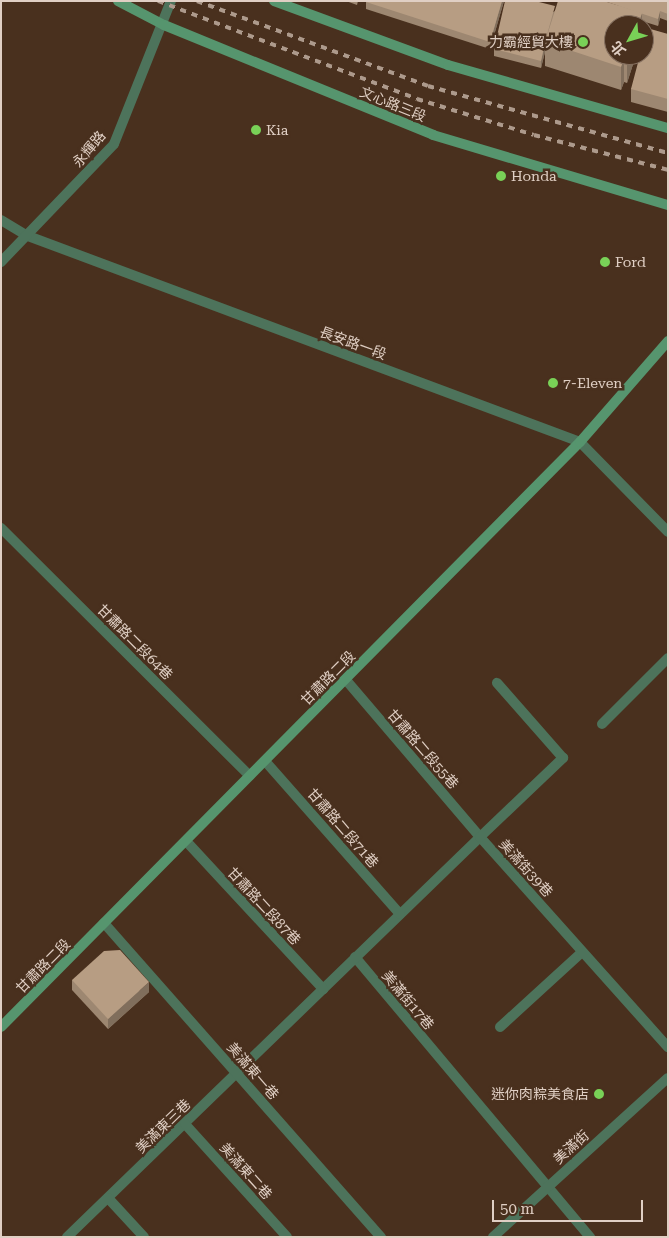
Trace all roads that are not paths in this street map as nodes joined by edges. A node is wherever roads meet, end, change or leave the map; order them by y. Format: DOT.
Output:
graph roads {
  1 [pos="118,1"];
  2 [pos="171,1"];
  3 [pos="274,1"];
  4 [pos="164,26"];
  5 [pos="668,128"];
  6 [pos="668,205"];
  7 [pos="1,220"];
  8 [pos="28,236"];
  9 [pos="1,262"];
  10 [pos="668,341"];
  11 [pos="580,442"];
  12 [pos="1,528"];
  13 [pos="668,532"];
  14 [pos="668,658"];
  15 [pos="346,680"];
  16 [pos="497,683"];
  17 [pos="602,724"];
  18 [pos="265,761"];
  19 [pos="250,776"];
  20 [pos="480,837"];
  21 [pos="186,841"];
  22 [pos="400,914"];
  23 [pos="104,924"];
  24 [pos="582,952"];
  25 [pos="355,957"];
  26 [pos="323,990"];
  27 [pos="2,1025"];
  28 [pos="500,1027"];
  29 [pos="668,1048"];
  30 [pos="237,1074"];
  31 [pos="668,1078"];
  32 [pos="185,1124"];
  33 [pos="547,1187"];
  34 [pos="108,1198"];
  35 [pos="67,1237"];
  36 [pos="144,1237"];
  37 [pos="288,1237"];
  38 [pos="381,1237"];
  39 [pos="493,1237"];
  40 [pos="590,1237"];
  1 -- 4 [label="main road, 文心路三段"];
  2 -- 4 [label="street, 永輝路"];
  3 -- 5 [label="main road"];
  4 -- 6 [label="main road, 文心路三段"];
  4 -- 8 [label="street, 永輝路"];
  7 -- 8 [label="street, 長安路一段"];
  8 -- 9 [label="street, 永輝路"];
  8 -- 11 [label="street, 長安路一段"];
  10 -- 11 [label="main road, 甘肅路二段"];
  11 -- 13 [label="street, 長安路一段"];
  11 -- 15 [label="main road, 甘肅路二段"];
  12 -- 19 [label="street, 甘肅路二段64巷"];
  14 -- 17 [label="street"];
  15 -- 18 [label="main road, 甘肅路二段"];
  15 -- 20 [label="street, 甘肅路二段55巷"];
  16 -- 20 [label="street"];
  18 -- 19 [label="main road, 甘肅路二段"];
  18 -- 22 [label="street, 甘肅路二段71巷"];
  19 -- 21 [label="main road, 甘肅路二段"];
  20 -- 22 [label="street, 美滿街39巷"];
  20 -- 24 [label="street, 美滿街39巷"];
  21 -- 23 [label="main road, 甘肅路二段"];
  21 -- 26 [label="street, 甘肅路二段87巷"];
  22 -- 25 [label="street, 美滿街39巷"];
  23 -- 27 [label="main road, 甘肅路二段"];
  23 -- 30 [label="street, 美滿東一巷"];
  24 -- 28 [label="street"];
  24 -- 29 [label="street, 美滿街39巷"];
  25 -- 26 [label="street"];
  25 -- 33 [label="street, 美滿街17巷"];
  26 -- 30 [label="street"];
  30 -- 32 [label="street, 美滿東三巷"];
  30 -- 38 [label="street, 美滿東一巷"];
  31 -- 33 [label="street, 美滿街"];
  32 -- 34 [label="street, 美滿東三巷"];
  32 -- 37 [label="street, 美滿東二巷"];
  33 -- 39 [label="street, 美滿街"];
  33 -- 40 [label="street, 美滿街17巷"];
  34 -- 35 [label="street, 美滿東三巷"];
  34 -- 36 [label="street"];
}
